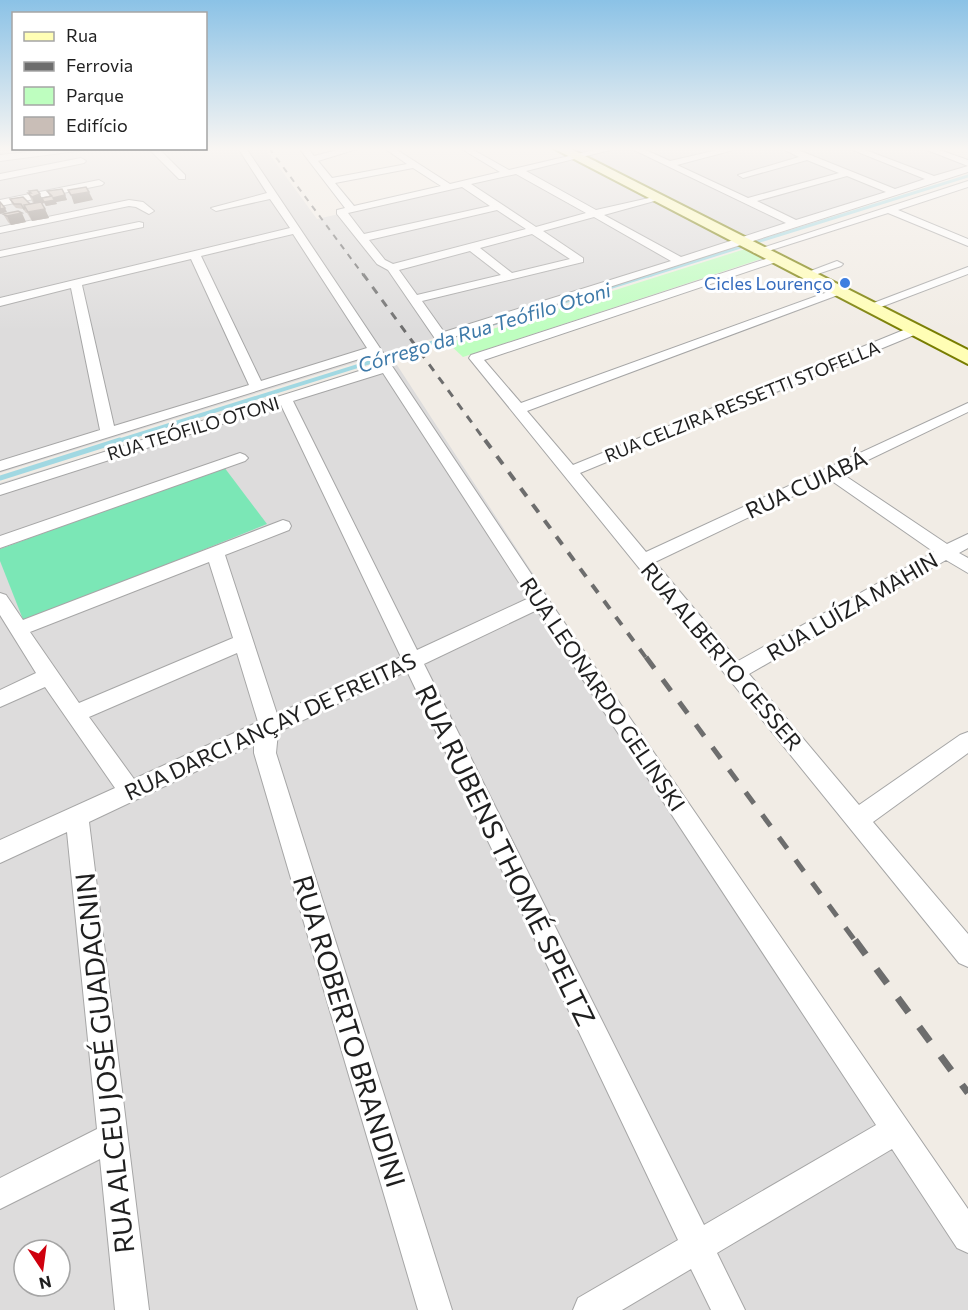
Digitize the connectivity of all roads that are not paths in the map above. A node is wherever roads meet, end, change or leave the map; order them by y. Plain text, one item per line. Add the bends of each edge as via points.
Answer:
1 (44, 209) edge
2 (146, 209) edge
3 (282, 209) edge
4 (355, 209) edge
5 (489, 209) edge
6 (501, 209) edge
7 (586, 209) edge
8 (614, 209) edge
9 (677, 209) edge
10 (765, 209) edge
11 (840, 209) edge
12 (888, 209) joint
13 (149, 211) dead end
14 (347, 211) joint
15 (596, 214) junction
16 (795, 223) junction
17 (139, 225) dead end
18 (0, 230) edge
19 (296, 230) junction
20 (535, 231) junction
21 (362, 238) junction
22 (740, 241) junction
23 (968, 243) edge
24 (472, 247) junction
25 (758, 251) junction
26 (0, 254) edge
27 (195, 255) junction
28 (775, 259) junction
29 (680, 261) junction
30 (837, 264) dead end
31 (392, 268) junction
32 (968, 270) edge
33 (806, 275) junction
34 (510, 277) junction
35 (76, 284) junction
36 (840, 292) junction
37 (415, 299) junction
38 (0, 302) edge
39 (869, 307) junction
40 (915, 330) junction
41 (968, 358) edge
42 (381, 359) junction
43 (257, 387) junction
44 (285, 399) junction
45 (968, 407) edge
46 (518, 409) junction
47 (108, 433) junction
48 (240, 458) dead end
49 (0, 466) edge
50 (570, 472) junction
51 (829, 472) junction
52 (0, 490) edge
53 (283, 526) dead end
54 (968, 540) edge
55 (0, 542) edge
56 (215, 552) junction
57 (946, 552) junction
58 (644, 561) junction
59 (968, 567) edge
60 (0, 600) edge
61 (540, 601) junction
62 (17, 630) junction
63 (243, 642) junction
64 (411, 661) junction
65 (736, 672) junction
66 (48, 676) junction
67 (0, 699) edge
68 (75, 714) junction
69 (270, 726) junction
70 (968, 741) edge
71 (230, 745) junction
72 (265, 753) junction
73 (130, 791) junction
74 (77, 816) junction
75 (857, 820) junction
76 (0, 852) edge
77 (968, 954) edge
78 (896, 1130) junction
79 (113, 1137) junction
80 (0, 1194) edge
81 (968, 1238) edge
82 (698, 1247) junction
83 (132, 1310) edge
84 (435, 1310) edge
85 (590, 1310) edge
86 (728, 1310) edge

1 - 18 street
2 - 13 street
3 - 19 street, RUA LEONARDO GELINSKI
4 - 14 street
5 - 21 street
6 - 20 street
7 - 15 street
8 - 15 street
9 - 22 main road
10 - 16 street
11 - 16 street
12 - 23 street
12 - 25 street
14 - 21 street
15 - 20 street
15 - 29 street
16 - 22 street
17 - 26 street
19 - 27 street
19 - 42 street, RUA LEONARDO GELINSKI
20 - 24 street
20 - 34 street via 579,260
21 - 31 street via 381,262
22 - 25 main road
22 - 29 street
24 - 31 street
24 - 34 street
25 - 28 main road
27 - 35 street
27 - 43 street
28 - 33 main road
28 - 46 street, RUA ALBERTO GESSER via 476,358
29 - 37 street via 441,337
30 - 33 street
31 - 37 street
32 - 39 street
33 - 36 main road
34 - 37 street
35 - 38 street
35 - 47 street
36 - 39 main road
36 - 46 street
39 - 40 main road
40 - 41 main road
40 - 50 street, RUA CELZIRA RESSETTI STOFELLA
42 - 43 street, RUA TEÓFILO OTONI
42 - 44 street, RUA TEÓFILO OTONI
42 - 61 street, RUA LEONARDO GELINSKI
43 - 47 street, RUA TEÓFILO OTONI
44 - 52 street, RUA TEÓFILO OTONI
44 - 64 street, RUA RUBENS THOMÉ SPELTZ
45 - 51 street, RUA CUIABÁ
46 - 50 street, RUA ALBERTO GESSER
47 - 49 street, RUA TEÓFILO OTONI
48 - 55 street
50 - 58 street, RUA ALBERTO GESSER
51 - 57 street
51 - 58 street, RUA CUIABÁ
53 - 56 street
54 - 57 street, RUA LUÍZA MAHIN
56 - 62 street
56 - 63 street, RUA ROBERTO BRANDINI
57 - 59 street
57 - 65 street, RUA LUÍZA MAHIN
58 - 65 street, RUA ALBERTO GESSER
60 - 62 street
61 - 64 street, RUA DARCI ANÇAY DE FREITAS
61 - 78 street, RUA LEONARDO GELINSKI
62 - 66 street
63 - 68 street
63 - 69 street, RUA ROBERTO BRANDINI
64 - 69 street, RUA DARCI ANÇAY DE FREITAS
64 - 82 street, RUA RUBENS THOMÉ SPELTZ
65 - 75 street, RUA ALBERTO GESSER
66 - 67 street
66 - 68 street
68 - 73 street
69 - 71 street, RUA DARCI ANÇAY DE FREITAS
69 - 72 street, RUA ROBERTO BRANDINI
70 - 75 street
71 - 72 street via 257,746
71 - 73 street, RUA DARCI ANÇAY DE FREITAS
72 - 84 street, RUA ROBERTO BRANDINI
73 - 74 street, RUA DARCI ANÇAY DE FREITAS
74 - 76 street, RUA DARCI ANÇAY DE FREITAS
74 - 79 street, RUA ALCEU JOSÉ GUADAGNIN
75 - 77 street, RUA ALBERTO GESSER
78 - 81 street, RUA LEONARDO GELINSKI
78 - 82 street
79 - 80 street
79 - 83 street, RUA ALCEU JOSÉ GUADAGNIN
82 - 85 street
82 - 86 street, RUA RUBENS THOMÉ SPELTZ

